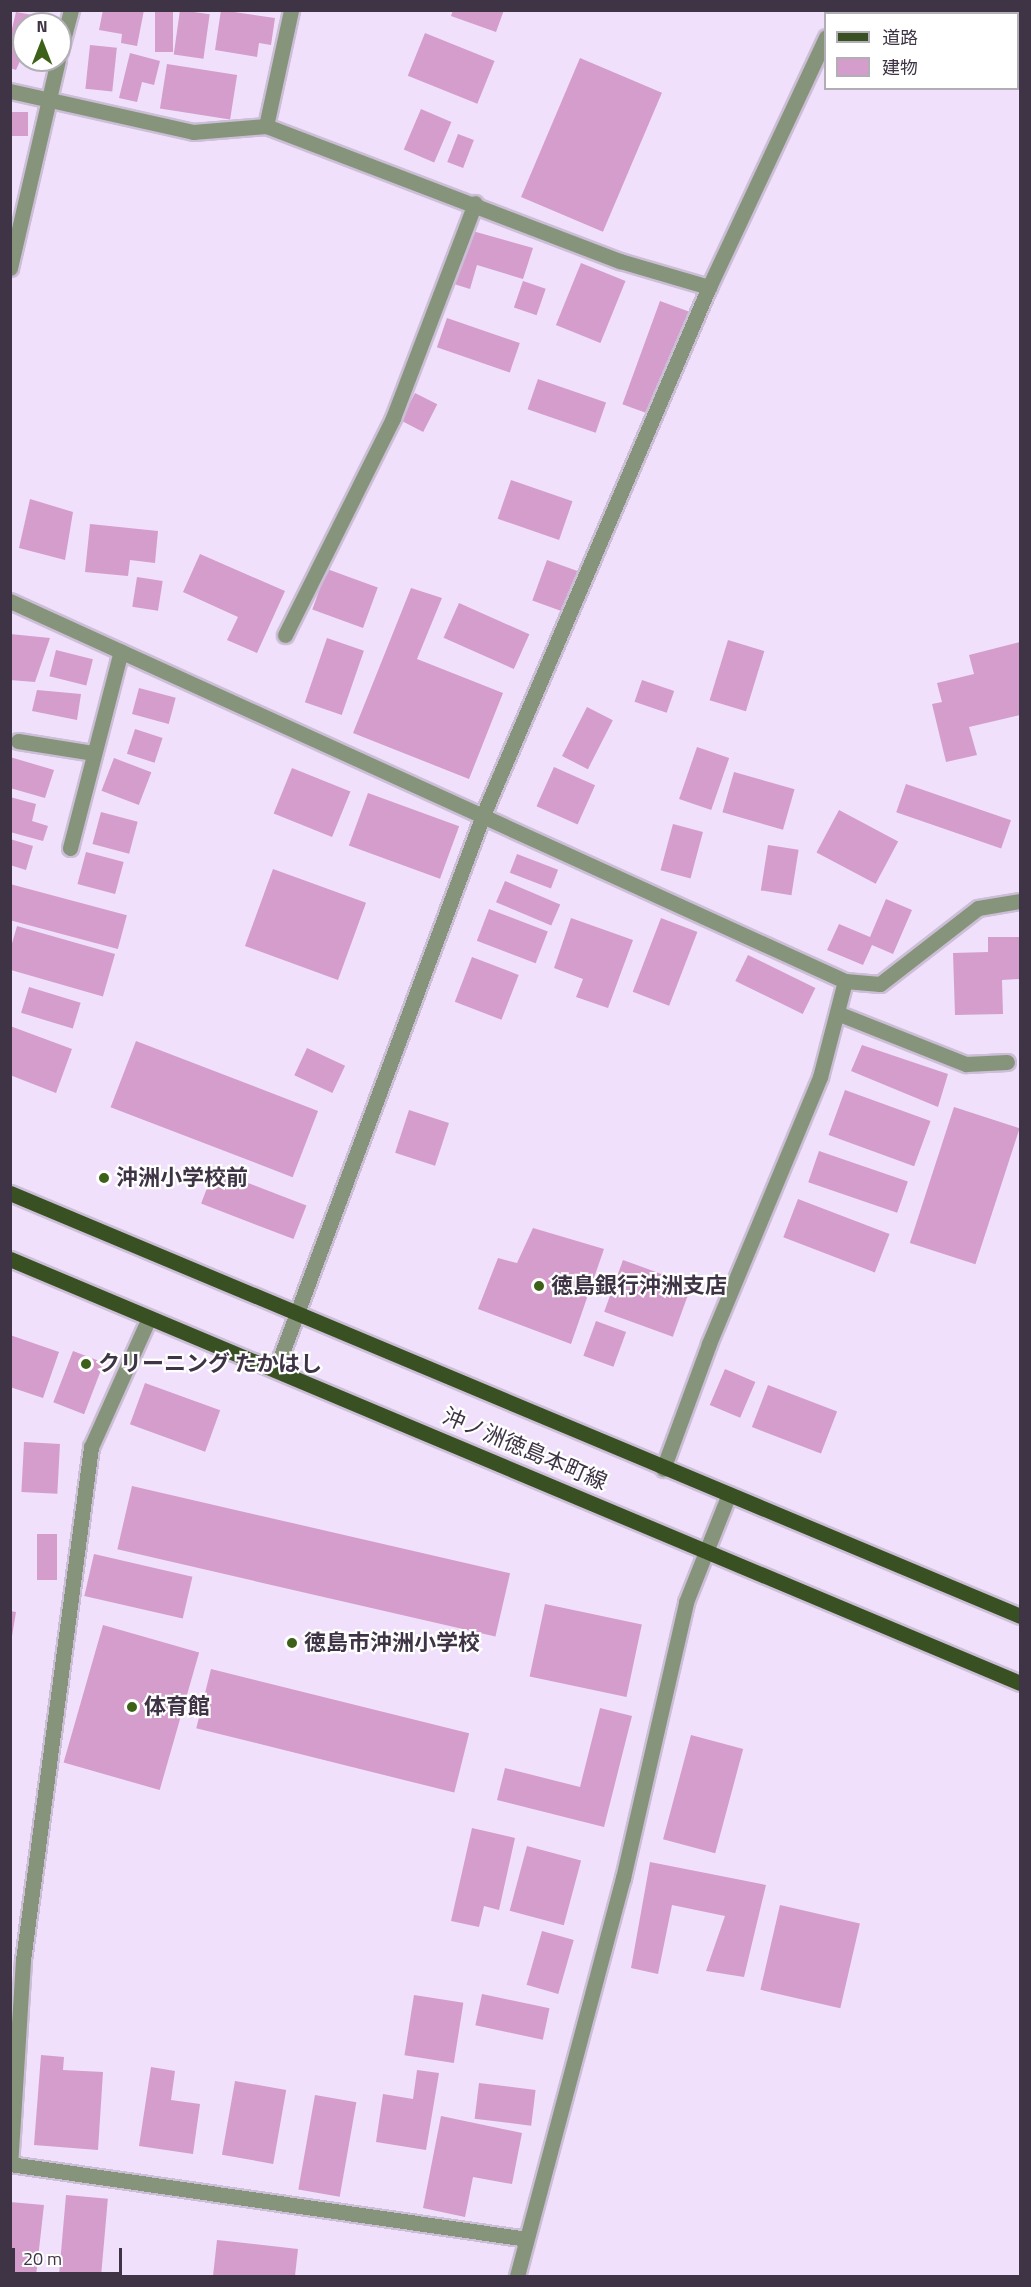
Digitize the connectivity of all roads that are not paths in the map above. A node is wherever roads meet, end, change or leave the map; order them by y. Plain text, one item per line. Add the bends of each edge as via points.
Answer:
1 (291, 10) edge
2 (824, 39) edge
3 (54, 72) edge
4 (10, 91) edge
5 (46, 101) junction
6 (266, 126) junction
7 (475, 203) junction
8 (10, 268) edge
9 (709, 287) junction
10 (10, 601) edge
11 (285, 635) dead end
12 (121, 651) junction
13 (18, 741) dead end
14 (94, 753) junction
15 (483, 815) junction
16 (70, 848) dead end
17 (1020, 901) edge
18 (845, 981) junction
19 (837, 1013) junction
20 (1008, 1062) dead end
21 (10, 1193) edge
22 (10, 1260) edge
23 (296, 1313) junction
24 (148, 1318) junction
25 (276, 1369) junction
26 (663, 1469) junction
27 (729, 1494) junction
28 (707, 1549) junction
29 (1020, 1616) edge
30 (1020, 1683) edge
31 (16, 1982) edge
32 (526, 2239) junction
33 (517, 2277) edge

1 - 6 street
2 - 9 street
3 - 5 street
4 - 5 street
5 - 6 street via 193,132
5 - 8 street
6 - 7 street
7 - 9 street via 620,261
7 - 11 street via 393,418
9 - 15 street
10 - 12 street
12 - 14 street
12 - 15 street
13 - 14 street
14 - 16 street
15 - 18 street
15 - 23 street
17 - 18 street via 978,908 880,984
18 - 19 street
19 - 20 street via 966,1064
19 - 26 street via 820,1077 709,1344
21 - 23 main road, 沖ノ洲徳島本町線
22 - 24 main road, 沖ノ洲徳島本町線
23 - 25 street
23 - 26 main road, 沖ノ洲徳島本町線
24 - 25 main road, 沖ノ洲徳島本町線
24 - 31 street via 91,1447
25 - 28 main road, 沖ノ洲徳島本町線
26 - 27 main road, 沖ノ洲徳島本町線
27 - 28 street
27 - 29 main road, 沖ノ洲徳島本町線
28 - 30 main road, 沖ノ洲徳島本町線
28 - 32 street via 686,1602 623,1878
31 - 32 street via 10,2164
32 - 33 street

